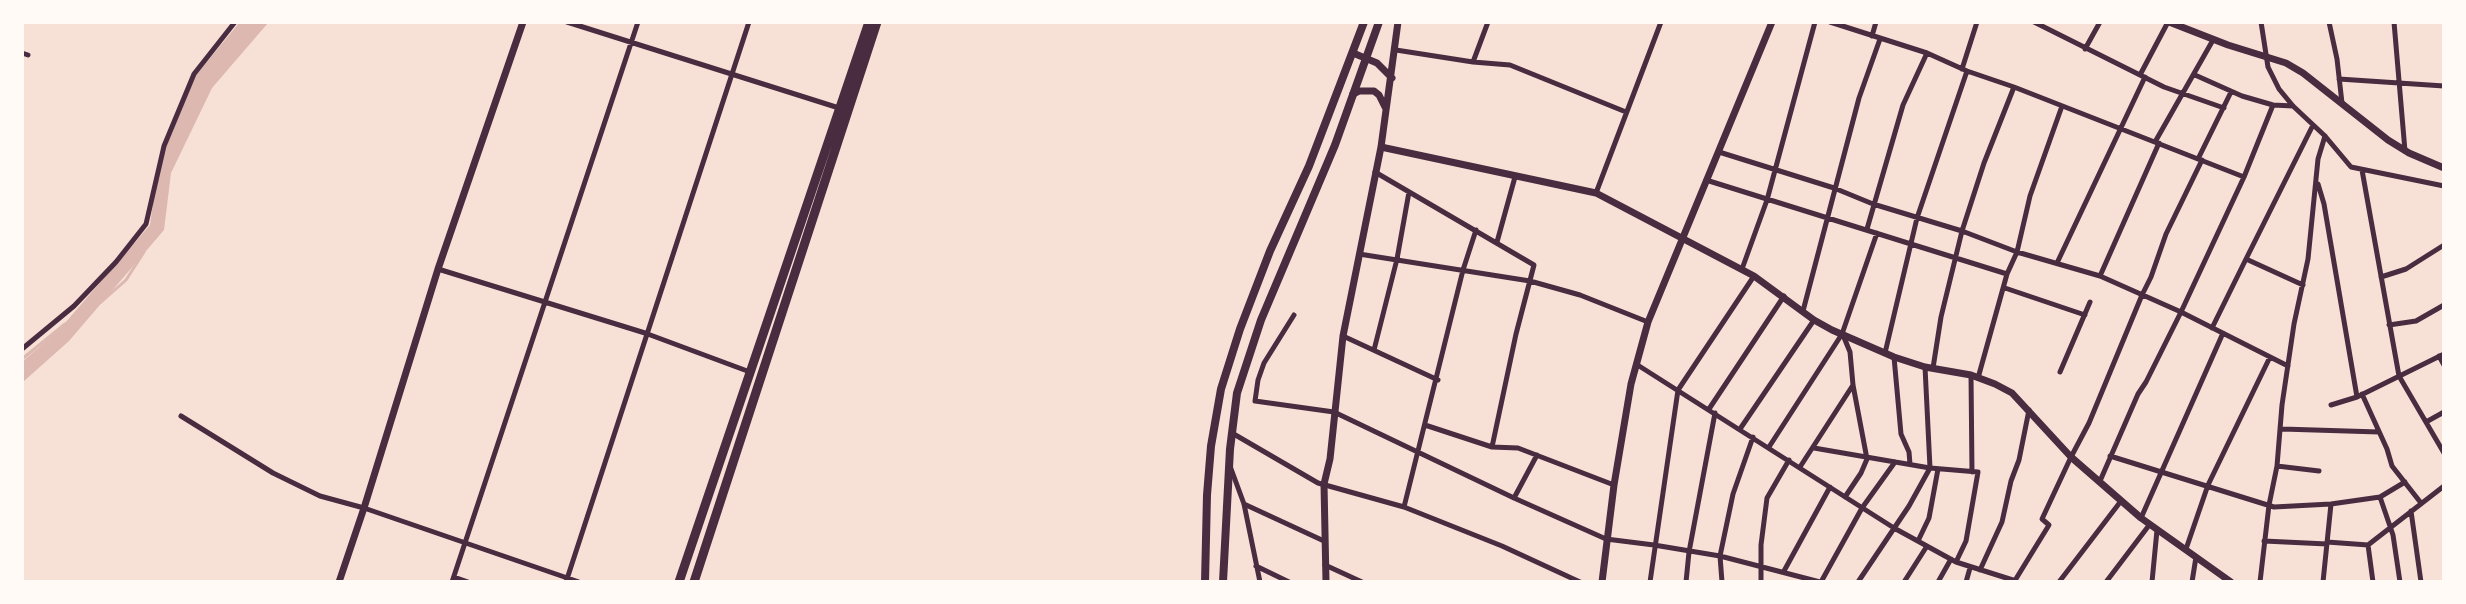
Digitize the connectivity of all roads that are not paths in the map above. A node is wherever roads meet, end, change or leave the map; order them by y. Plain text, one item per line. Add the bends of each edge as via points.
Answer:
1 (235, 22) edge
2 (523, 22) edge
3 (567, 22) edge
4 (638, 22) edge
5 (749, 22) edge
6 (869, 22) edge
7 (877, 22) edge
8 (1364, 22) edge
9 (1379, 22) edge
10 (1398, 22) edge
11 (1488, 22) edge
12 (1652, 22) edge
13 (1772, 22) edge
14 (1815, 22) edge
15 (1830, 22) edge
16 (1876, 22) edge
17 (1977, 22) edge
18 (2034, 22) edge
19 (2100, 22) edge
20 (2168, 22) edge
21 (2261, 22) edge
22 (2329, 22) edge
23 (2394, 22) edge
24 (1661, 24) edge
25 (1872, 36) junction
26 (1880, 39) junction
27 (2213, 40) junction
28 (631, 43) junction
29 (2086, 49) junction
30 (1396, 50) junction
31 (1353, 53) junction
32 (1928, 53) junction
33 (2265, 57) junction
34 (1366, 58) junction
35 (1473, 62) junction
36 (1965, 70) junction
37 (2195, 75) junction
38 (732, 76) junction
39 (2143, 76) junction
40 (1392, 78) junction
41 (2339, 79) junction
42 (2400, 82) junction
43 (2444, 86) edge
44 (2014, 87) junction
45 (2231, 92) junction
46 (1353, 94) junction
47 (2184, 95) junction
48 (2342, 103) junction
49 (2272, 105) junction
50 (2062, 106) junction
51 (2293, 106) junction
52 (840, 108) junction
53 (1386, 108) junction
54 (2224, 108) junction
55 (1626, 112) junction
56 (2313, 125) junction
57 (2122, 129) junction
58 (2325, 136) junction
59 (2157, 142) junction
60 (1381, 147) junction
61 (2405, 151) junction
62 (1718, 152) junction
63 (2200, 160) junction
64 (2444, 168) edge
65 (1774, 170) junction
66 (2362, 170) junction
67 (1375, 172) junction
68 (1515, 177) junction
69 (2244, 177) junction
70 (1706, 180) junction
71 (2317, 181) junction
72 (2444, 186) edge
73 (1834, 188) junction
74 (1409, 192) junction
75 (1596, 193) junction
76 (1767, 200) junction
77 (1873, 204) junction
78 (1916, 218) junction
79 (1828, 219) junction
80 (1867, 229) junction
81 (1476, 230) junction
82 (1962, 231) junction
83 (1877, 233) junction
84 (1681, 238) junction
85 (1497, 242) junction
86 (1910, 245) junction
87 (2444, 245) edge
88 (2017, 252) junction
89 (1358, 254) junction
90 (1397, 259) junction
91 (1955, 259) junction
92 (2246, 259) junction
93 (2057, 263) junction
94 (438, 269) junction
95 (1742, 269) junction
96 (1463, 270) junction
97 (2007, 274) junction
98 (1754, 276) junction
99 (2100, 276) junction
100 (2382, 277) junction
101 (1530, 281) junction
102 (2302, 286) junction
103 (2005, 288) junction
104 (2142, 295) junction
105 (1784, 296) junction
106 (545, 302) junction
107 (2090, 302) dead end
108 (2444, 305) edge
109 (1803, 311) junction
110 (2181, 312) junction
111 (2085, 314) junction
112 (1294, 315) dead end
113 (1814, 320) junction
114 (1648, 322) junction
115 (2390, 325) junction
116 (2212, 328) junction
117 (2223, 333) junction
118 (646, 334) junction
119 (1842, 334) junction
120 (1342, 336) junction
121 (22, 349) edge
122 (1374, 350) junction
123 (1885, 353) junction
124 (2441, 355) edge
125 (1894, 357) junction
126 (2270, 357) junction
127 (1636, 364) junction
128 (2444, 365) edge
129 (1925, 366) junction
130 (2288, 366) junction
131 (1933, 368) junction
132 (750, 372) junction
133 (2060, 372) dead end
134 (1974, 376) junction
135 (2399, 376) junction
136 (1438, 380) junction
137 (1854, 385) junction
138 (1678, 390) junction
139 (2359, 396) junction
140 (2331, 405) dead end
141 (1709, 409) junction
142 (2029, 410) junction
143 (1334, 412) junction
144 (2444, 412) edge
145 (1715, 413) junction
146 (181, 416) dead end
147 (2426, 422) junction
148 (1425, 425) junction
149 (1740, 429) junction
150 (2282, 429) junction
151 (2379, 432) junction
152 (1232, 433) junction
153 (1753, 438) junction
154 (1492, 447) junction
155 (1769, 447) junction
156 (1814, 448) junction
157 (1417, 452) junction
158 (2444, 453) edge
159 (1537, 454) junction
160 (2110, 456) junction
161 (2071, 457) junction
162 (1867, 458) junction
163 (1790, 460) junction
164 (1895, 462) junction
165 (1229, 464) junction
166 (1910, 464) junction
167 (2277, 466) junction
168 (1800, 467) junction
169 (1930, 468) junction
170 (1938, 469) junction
171 (2319, 471) dead end
172 (1972, 472) junction
173 (2160, 473) junction
174 (2100, 481) junction
175 (2405, 482) junction
176 (1324, 484) junction
177 (1614, 485) junction
178 (2208, 485) junction
179 (2444, 486) edge
180 (1830, 487) junction
181 (1845, 497) junction
182 (2380, 497) junction
183 (1514, 498) junction
184 (2121, 501) junction
185 (2421, 503) junction
186 (1244, 504) junction
187 (2331, 504) junction
188 (2269, 505) junction
189 (1404, 507) junction
190 (364, 508) junction
191 (1862, 508) junction
192 (2410, 511) junction
193 (2141, 518) junction
194 (2150, 524) junction
195 (2390, 526) junction
196 (1894, 528) junction
197 (2157, 530) junction
198 (1606, 539) junction
199 (1918, 541) junction
200 (2264, 541) junction
201 (1324, 542) junction
202 (465, 543) junction
203 (2327, 543) junction
204 (1654, 544) junction
205 (2368, 545) junction
206 (1927, 546) junction
207 (2186, 549) junction
208 (1689, 552) junction
209 (1720, 556) junction
210 (2196, 557) junction
211 (1953, 560) junction
212 (1325, 565) junction
213 (1760, 565) junction
214 (1256, 566) junction
215 (1970, 568) junction
216 (1980, 570) junction
217 (1784, 571) junction
218 (453, 579) edge
219 (566, 579) edge
220 (2015, 581) edge
221 (339, 582) edge
222 (468, 582) edge
223 (579, 582) edge
224 (679, 582) edge
225 (694, 582) edge
226 (1205, 582) edge
227 (1223, 582) edge
228 (1260, 582) edge
229 (1289, 582) edge
230 (1326, 582) edge
231 (1362, 582) edge
232 (1580, 582) edge
233 (1602, 582) edge
234 (1650, 582) edge
235 (1686, 582) edge
236 (1722, 582) edge
237 (1761, 582) edge
238 (1820, 582) edge
239 (1858, 582) edge
240 (1904, 582) edge
241 (1938, 582) edge
242 (1966, 582) edge
243 (2059, 582) edge
244 (2106, 582) edge
245 (2152, 582) edge
246 (2192, 582) edge
247 (2231, 582) edge
248 (2260, 582) edge
249 (2323, 582) edge
250 (2373, 582) edge
251 (2400, 582) edge
252 (2421, 582) edge

1 - 121 street via 194,74 164,146 146,224 116,262 74,306
2 - 94 street
3 - 28 street
4 - 28 street
5 - 38 street
6 - 52 main road
7 - 225 main road
8 - 31 main road
9 - 34 main road
10 - 30 street
11 - 35 street
12 - 24 street
13 - 62 street
14 - 65 street
15 - 25 street
16 - 25 street
17 - 36 street
18 - 29 street
19 - 29 street
20 - 27 street
20 - 39 street
21 - 33 street
22 - 41 street
23 - 42 street
24 - 55 street
25 - 26 street
26 - 32 street
26 - 73 street via 1859,98
27 - 33 street
27 - 37 street
28 - 38 street
28 - 106 street
29 - 39 street
30 - 35 street
30 - 40 street
31 - 34 street
31 - 226 main road via 1309,166 1270,251 1221,389 1210,456
32 - 36 street
32 - 77 street via 1902,105
33 - 48 street via 2286,63 2303,73
33 - 51 street via 2271,76
34 - 40 street via 1377,63
34 - 46 main road
35 - 55 street via 1510,65
36 - 44 street
36 - 78 street
37 - 45 street
37 - 47 street
38 - 52 street
38 - 118 street
39 - 47 street
39 - 57 street
40 - 53 street
41 - 42 street
41 - 48 street
42 - 43 street
42 - 61 street
44 - 50 street
44 - 82 street
45 - 49 street
45 - 54 street
46 - 53 street via 1374,91
46 - 152 main road via 1335,146 1261,320 1237,393
47 - 54 street
47 - 59 street
48 - 61 street
49 - 51 street
49 - 69 street
50 - 57 street
50 - 88 street via 2030,196
51 - 56 street
52 - 132 main road
53 - 60 street
54 - 63 street
55 - 75 street
56 - 58 street
56 - 92 street
57 - 59 street
57 - 93 street
58 - 66 street via 2351,167
58 - 71 street via 2318,159
59 - 63 street
59 - 99 street
60 - 67 street
60 - 68 street
61 - 64 street
62 - 65 street
62 - 70 street
63 - 69 street
63 - 104 street
65 - 73 street
65 - 76 street
66 - 72 street
66 - 100 street
67 - 74 street
67 - 89 street
68 - 75 street
68 - 85 street
69 - 110 street
70 - 76 street
70 - 84 street
71 - 102 street
71 - 139 street
73 - 77 street
73 - 79 street
74 - 81 street
74 - 90 street
75 - 84 street
76 - 79 street
76 - 95 street
77 - 78 street
77 - 80 street
78 - 82 street
78 - 86 street
79 - 80 street
79 - 109 street
80 - 83 street
81 - 85 street
81 - 96 street
82 - 88 street
82 - 91 street
83 - 86 street
83 - 119 street
84 - 95 street
84 - 114 street
85 - 101 street via 1534,265
86 - 91 street
86 - 123 street
87 - 100 street via 2406,269
88 - 93 street
88 - 97 street
89 - 90 street
89 - 120 street
90 - 96 street
90 - 122 street
91 - 97 street
91 - 131 street via 1940,317
92 - 102 street
92 - 116 street
93 - 99 street
94 - 106 street
94 - 190 street
95 - 98 street
96 - 101 street
96 - 136 street
97 - 103 street
98 - 105 street
98 - 138 street
99 - 104 street
100 - 115 street
101 - 114 street via 1580,295
101 - 154 street
102 - 130 street
103 - 111 street
103 - 134 street
104 - 110 street
104 - 161 street via 2090,423
105 - 109 street
105 - 141 street
106 - 118 street
106 - 202 street
107 - 111 street
108 - 115 street via 2416,321
109 - 113 street
110 - 116 street
110 - 160 street
111 - 133 street
112 - 143 street via 1264,363 1255,401
113 - 119 street
113 - 149 street
114 - 127 street
115 - 135 street
116 - 117 street
117 - 126 street
117 - 173 street
118 - 132 street
118 - 219 street
119 - 123 street
119 - 137 street via 1850,352
119 - 155 street
120 - 122 street
120 - 143 street
122 - 136 street
123 - 125 street
124 - 128 street
124 - 135 street
125 - 129 street
125 - 166 street via 1901,434
126 - 130 street
126 - 178 street
127 - 138 street
127 - 177 street
129 - 131 street
129 - 169 street
130 - 150 street
131 - 134 street
132 - 224 main road
134 - 142 street via 2012,393
134 - 172 street
135 - 139 street
135 - 147 street
136 - 148 street
137 - 156 street
137 - 162 street
138 - 141 street
138 - 204 street
139 - 140 street
139 - 151 street
141 - 145 street
142 - 161 street
142 - 216 street via 2002,522
143 - 157 street
143 - 176 street via 1330,460
144 - 147 street
145 - 149 street
145 - 208 street
146 - 190 street via 273,473 320,496
147 - 158 street
148 - 154 street
148 - 157 street
149 - 153 street
150 - 151 street
150 - 167 street
151 - 175 street via 2392,466
152 - 165 main road
152 - 176 street via 1288,467
153 - 155 street
153 - 209 street via 1733,494
154 - 159 street via 1518,448
155 - 163 street
156 - 162 street
156 - 168 street
157 - 183 street
157 - 189 street
159 - 177 street
159 - 183 street
160 - 173 street
160 - 174 street
161 - 174 street
161 - 220 street via 2042,519 2049,525
162 - 164 street
162 - 181 street
163 - 168 street
163 - 213 street via 1767,498
164 - 166 street
164 - 191 street
165 - 186 street
165 - 227 main road
166 - 169 street
167 - 171 street
167 - 188 street
168 - 180 street
169 - 170 street
169 - 196 street
170 - 172 street
170 - 199 street via 1929,518
172 - 211 street via 1978,472 1966,541
173 - 178 street
173 - 193 street
174 - 184 street
175 - 182 street
175 - 185 street
176 - 189 street
176 - 201 street
177 - 198 street
178 - 188 street
178 - 207 street
179 - 185 street
180 - 181 street
180 - 217 street
181 - 191 street
182 - 187 street
182 - 195 street
183 - 198 street
184 - 193 street
184 - 243 street
185 - 192 street
186 - 201 street
186 - 214 street
187 - 188 street
187 - 203 street
188 - 200 street
189 - 232 street via 1502,546
190 - 202 street
190 - 221 street
191 - 196 street
191 - 238 street
192 - 195 street
192 - 252 street
193 - 194 street
194 - 197 street
194 - 244 street
195 - 205 street
195 - 251 street
196 - 199 street
196 - 239 street
197 - 207 street
197 - 245 street
198 - 204 street
198 - 233 street
199 - 206 street
200 - 203 street
200 - 248 street
201 - 212 street
202 - 218 street
202 - 219 street
203 - 205 street
203 - 249 street
204 - 208 street
204 - 234 street
205 - 250 street
206 - 211 street
206 - 240 street
207 - 210 street
208 - 209 street
208 - 235 street
209 - 213 street
209 - 236 street
210 - 246 street
210 - 247 street
211 - 215 street
211 - 241 street
212 - 230 street
212 - 231 street
213 - 217 street
213 - 237 street
214 - 228 street
214 - 229 street
215 - 216 street
215 - 242 street
216 - 220 street
217 - 238 street
218 - 222 street
219 - 223 street

